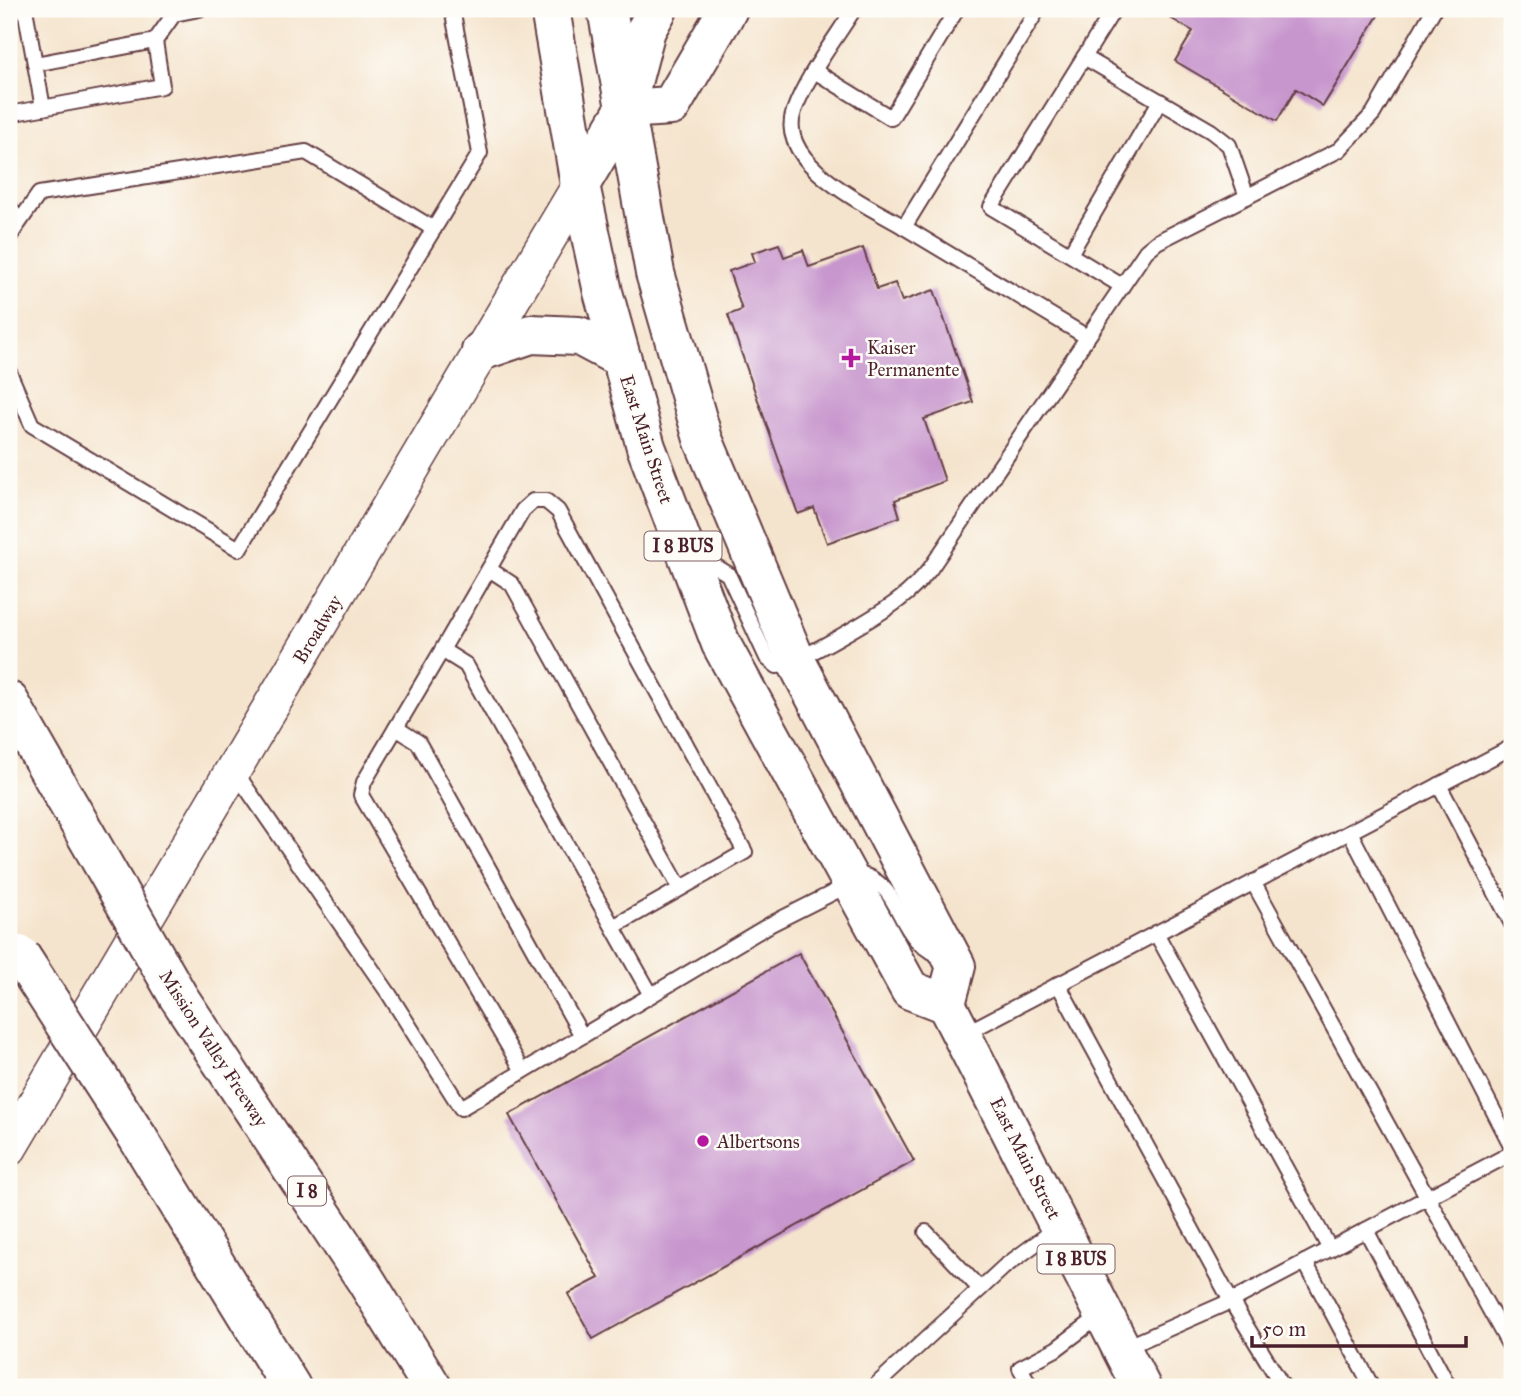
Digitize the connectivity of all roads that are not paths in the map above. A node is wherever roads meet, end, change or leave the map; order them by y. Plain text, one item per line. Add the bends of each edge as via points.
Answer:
1 (25, 9) edge
2 (199, 9) edge
3 (452, 9) edge
4 (550, 9) edge
5 (607, 9) edge
6 (658, 9) edge
7 (728, 9) edge
8 (854, 9) edge
9 (957, 9) edge
10 (1038, 9) edge
11 (1114, 9) edge
12 (1434, 9) edge
13 (155, 41) junction
14 (1084, 57) junction
15 (35, 64) junction
16 (816, 72) junction
17 (1160, 101) junction
18 (43, 108) junction
19 (625, 109) junction
20 (9, 114) edge
21 (580, 185) junction
22 (1247, 197) junction
23 (9, 206) edge
24 (19, 222) junction
25 (904, 227) junction
26 (434, 229) junction
27 (9, 237) edge
28 (1070, 254) junction
29 (1122, 286) junction
30 (1087, 337) junction
31 (481, 351) junction
32 (622, 359) junction
33 (9, 372) edge
34 (684, 548) junction
35 (489, 569) junction
36 (442, 650) junction
37 (796, 661) junction
38 (9, 701) edge
39 (396, 728) junction
40 (1512, 747) edge
41 (233, 769) junction
42 (1439, 785) junction
43 (1350, 832) junction
44 (1253, 882) junction
45 (850, 883) junction
46 (680, 888) junction
47 (1512, 924) edge
48 (612, 927) junction
49 (1156, 933) junction
50 (15, 945) edge
51 (950, 957) junction
52 (1058, 984) junction
53 (651, 995) junction
54 (954, 1020) junction
55 (582, 1036) junction
56 (523, 1072) junction
57 (1512, 1147) edge
58 (9, 1148) edge
59 (1512, 1153) edge
60 (1428, 1197) junction
61 (1061, 1225) junction
62 (1366, 1230) junction
63 (926, 1232) dead end
64 (1330, 1249) junction
65 (1305, 1262) junction
66 (980, 1289) junction
67 (1231, 1301) junction
68 (1102, 1314) junction
69 (1121, 1349) junction
70 (1512, 1350) edge
71 (291, 1387) edge
72 (432, 1387) edge
73 (874, 1387) edge
74 (1031, 1387) edge
75 (1141, 1387) edge
76 (1283, 1387) edge
77 (1372, 1387) edge
78 (1449, 1387) edge

1 - 15 lane
2 - 13 lane via 174,14
3 - 26 lane via 480,153
4 - 21 main road, East Main Street / I 8 BUS
5 - 19 main road, I 8 BUS
6 - 19 main road, Broadway via 646,30
7 - 19 main road via 671,106
8 - 16 lane
9 - 16 lane via 891,118
10 - 25 lane
11 - 14 lane
12 - 22 lane via 1373,114 1339,150
13 - 15 lane
13 - 18 lane via 162,86
14 - 17 lane
14 - 28 lane via 991,207
15 - 18 lane
16 - 25 lane via 793,113 793,134 804,157 830,184
17 - 22 lane via 1229,145
17 - 28 lane
18 - 20 lane
19 - 21 main road, Broadway
19 - 37 main road, I 8 BUS via 655,273 703,439
21 - 31 street, Broadway
21 - 32 main road, East Main Street / I 8 BUS
22 - 29 lane via 1157,242
23 - 24 lane
24 - 26 lane via 38,194 306,152
24 - 27 lane
25 - 30 lane
26 - 33 lane via 239,549 32,425
28 - 29 lane
29 - 30 lane
30 - 37 lane via 919,584 897,602
31 - 32 main road via 531,334 570,335
31 - 41 street, Broadway
32 - 34 main road, East Main Street / I 8 BUS via 646,447
34 - 37 lane via 727,575 767,657 777,666
34 - 45 main road, East Main Street / I 8 BUS via 720,644
35 - 36 lane
35 - 46 lane via 512,584
35 - 46 lane via 523,510 533,501 546,501 558,511 745,852
36 - 39 lane
36 - 48 lane via 466,665
37 - 51 main road, I 8 BUS
38 - 72 main road, Mission Valley Freeway / I 8, bridge via 178,996
39 - 55 lane via 418,742
39 - 56 lane via 361,795
40 - 42 lane
41 - 56 lane via 389,994 461,1108
41 - 58 street, Broadway
42 - 43 lane
42 - 47 lane
43 - 44 lane
43 - 57 lane
44 - 49 lane
44 - 60 lane
45 - 51 lane via 866,876 876,880 919,945
45 - 53 lane
45 - 54 main road, East Main Street / I 8 BUS via 910,990
46 - 48 lane
48 - 53 lane
49 - 52 lane
49 - 64 lane
50 - 71 main road, bridge
51 - 54 main road, I 8 BUS via 956,966
52 - 54 lane
52 - 67 lane
53 - 55 lane
54 - 61 main road, East Main Street / I 8 BUS
55 - 56 lane
59 - 60 lane
60 - 62 lane
60 - 70 lane
61 - 66 lane
61 - 68 main road, East Main Street / I 8 BUS
62 - 64 lane
62 - 78 lane
63 - 66 lane
64 - 65 lane
65 - 67 lane
65 - 77 lane
66 - 73 lane
67 - 69 lane
67 - 76 lane
68 - 69 main road, East Main Street / I 8 BUS
68 - 74 lane via 1056,1349 1020,1368
69 - 75 main road, East Main Street / I 8 BUS

